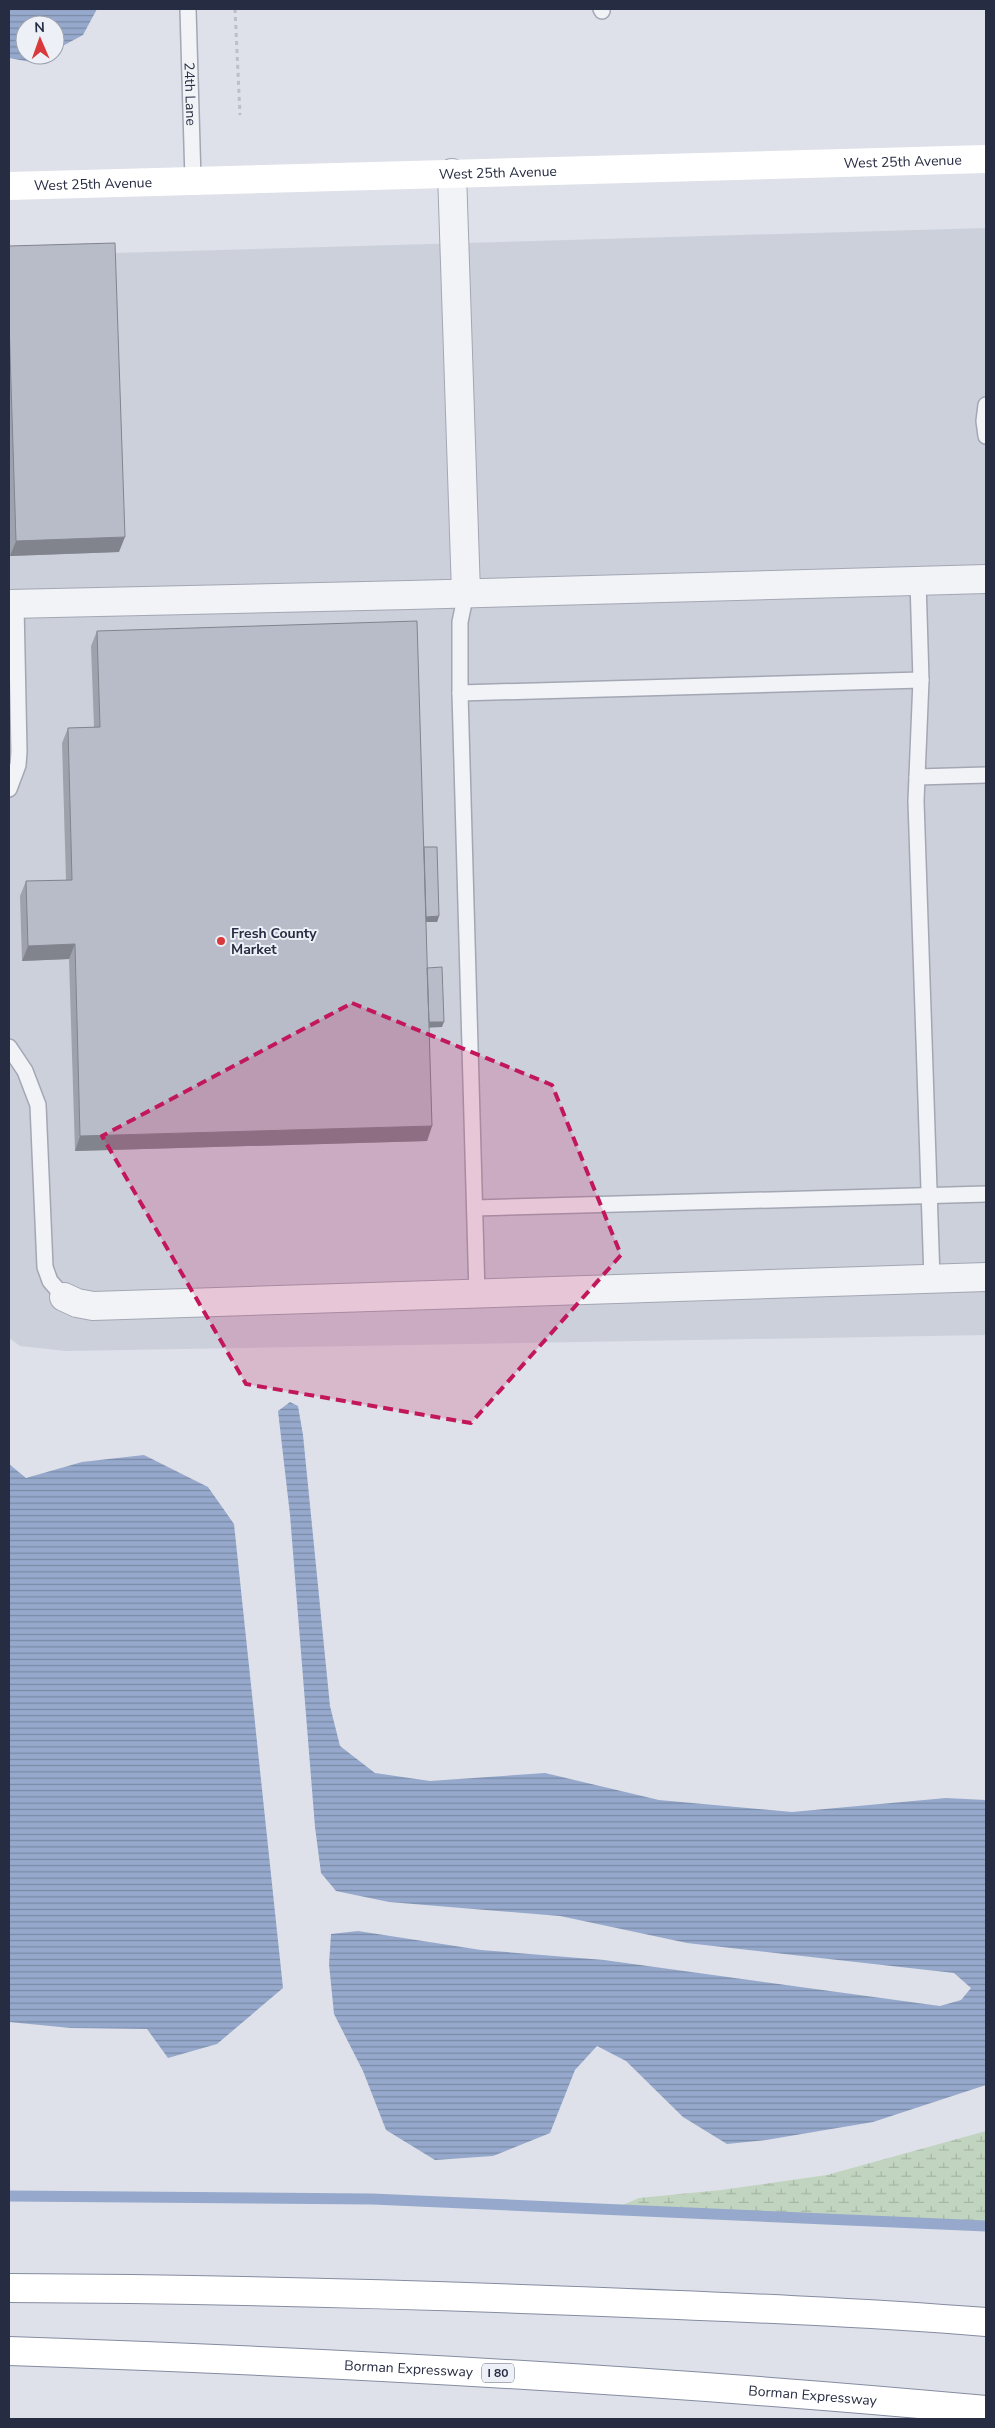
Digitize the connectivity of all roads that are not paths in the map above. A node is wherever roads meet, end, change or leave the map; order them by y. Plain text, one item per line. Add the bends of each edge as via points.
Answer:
1 (188, 9) edge
2 (986, 158) edge
3 (452, 173) junction
4 (193, 180) junction
5 (9, 186) edge
6 (986, 405) edge
7 (986, 436) edge
8 (986, 579) edge
9 (918, 581) junction
10 (466, 593) junction
11 (12, 605) edge
12 (921, 680) junction
13 (460, 693) junction
14 (986, 775) edge
15 (917, 777) junction
16 (9, 789) edge
17 (9, 1047) edge
18 (986, 1194) edge
19 (930, 1196) junction
20 (475, 1208) junction
21 (986, 1277) edge
22 (932, 1279) junction
23 (477, 1294) junction
24 (64, 1297) joint
25 (9, 2288) edge
26 (986, 2322) edge
27 (9, 2351) edge
28 (986, 2410) edge

1 - 4 lane, 24th Lane
2 - 3 main road, West 25th Avenue
3 - 4 main road, West 25th Avenue
3 - 10 street
4 - 5 main road, West 25th Avenue
6 - 7 lane
8 - 9 street
9 - 10 street
9 - 12 lane
10 - 11 street
10 - 13 lane via 460,622
11 - 16 lane via 19,752
12 - 13 lane
12 - 15 lane
13 - 20 lane
14 - 15 lane
15 - 19 lane
17 - 24 lane via 25,1071 38,1105 45,1267 50,1281
18 - 19 lane
19 - 20 lane
19 - 22 lane
20 - 23 lane
21 - 22 street
22 - 23 street
23 - 24 street via 93,1306
25 - 26 main road via 216,2289 444,2296 864,2312
27 - 28 main road, Borman Expressway / I 80 via 229,2358 544,2376

